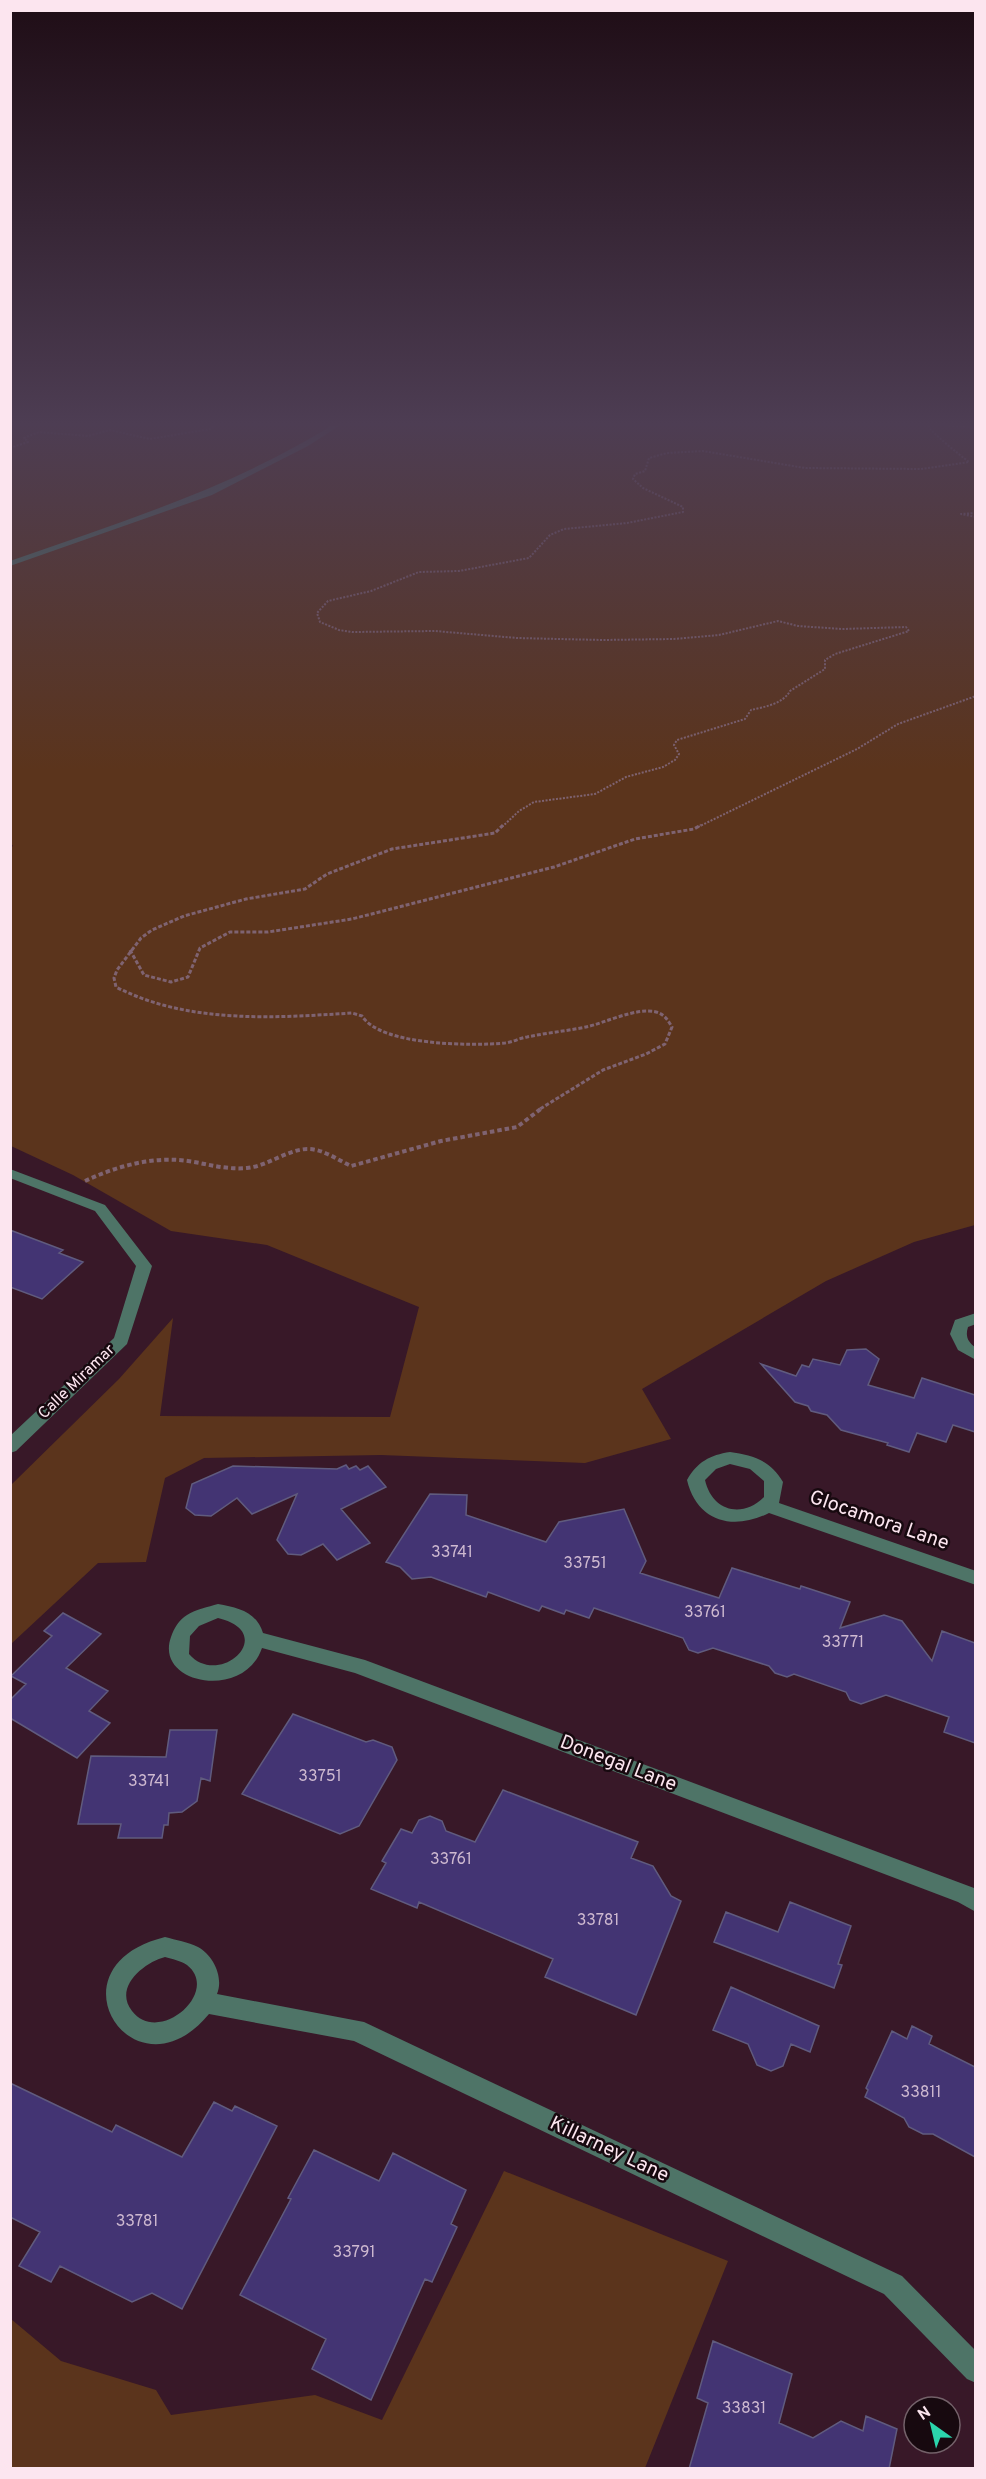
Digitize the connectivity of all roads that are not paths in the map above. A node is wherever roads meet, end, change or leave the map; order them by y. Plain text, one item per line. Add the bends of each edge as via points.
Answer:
1 (77, 540) edge
2 (10, 564) edge
3 (10, 1173) edge
4 (975, 1318) edge
5 (975, 1355) edge
6 (10, 1447) edge
7 (768, 1506) dead end
8 (975, 1578) edge
9 (256, 1639) dead end
10 (975, 1902) edge
11 (205, 2002) dead end
12 (975, 2370) edge

1 - 2 street
3 - 6 street, Calle Miramar via 100,1208 144,1266 121,1340
4 - 5 street via 961,1324 957,1332 964,1348
7 - 8 street, Glocamora Lane
9 - 10 street, Donegal Lane via 358,1666 955,1891
11 - 12 street, Killarney Lane via 356,2030 893,2285

